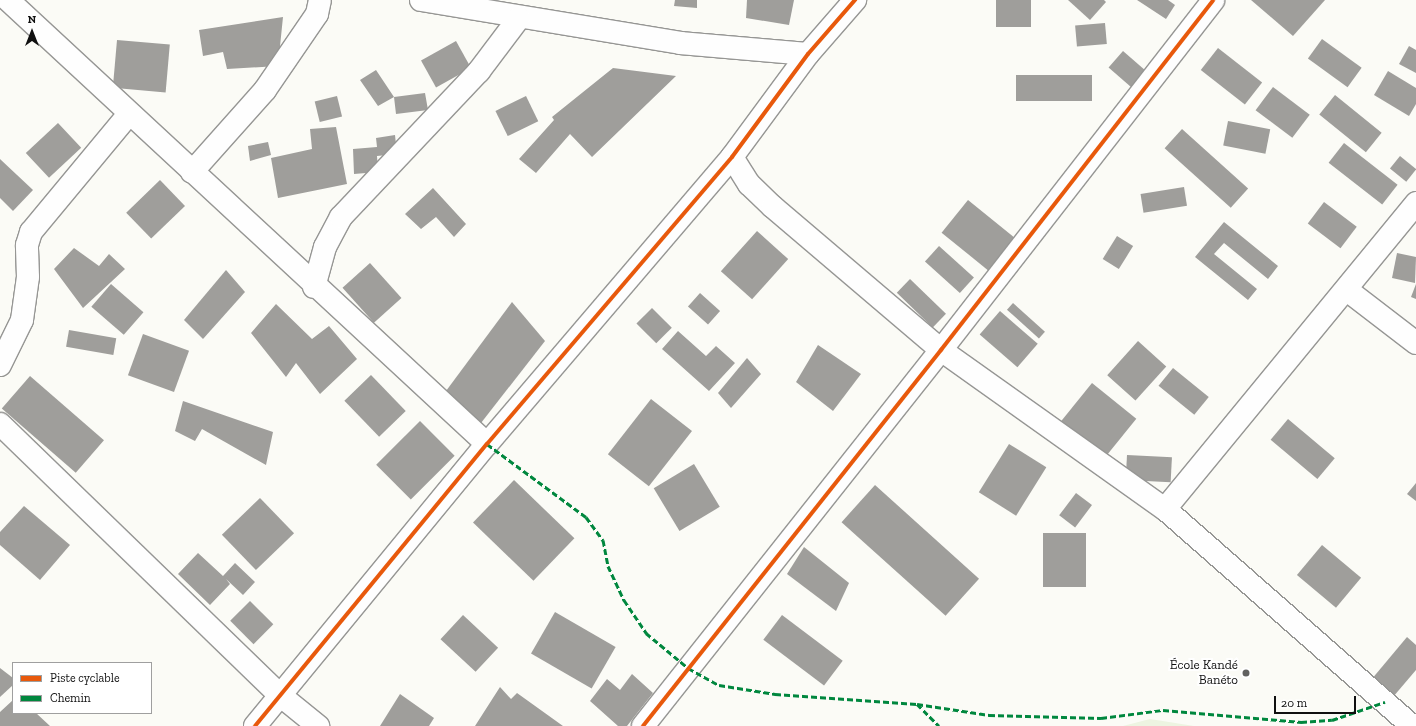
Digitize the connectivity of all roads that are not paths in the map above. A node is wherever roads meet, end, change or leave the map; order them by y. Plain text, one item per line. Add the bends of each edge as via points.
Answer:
1 (8, 0) edge
2 (320, 0) edge
3 (421, 0) edge
4 (855, 0) edge
5 (1213, 0) edge
6 (519, 18) junction
7 (808, 54) junction
8 (129, 114) junction
9 (732, 157) junction
10 (192, 172) junction
11 (1416, 203) edge
12 (314, 287) junction
13 (1347, 290) junction
14 (1416, 343) edge
15 (941, 350) junction
16 (0, 365) edge
17 (0, 424) edge
18 (487, 444) junction
19 (1166, 509) junction
20 (281, 696) junction
21 (255, 726) edge
22 (318, 726) edge
23 (643, 726) edge
24 (1412, 726) edge

1 - 8 street
2 - 10 street via 317,14 265,90
3 - 6 street
4 - 7 street
5 - 15 street
6 - 7 street via 680,43
6 - 12 street via 479,71 341,217 325,247
7 - 9 street
8 - 10 street
8 - 16 street via 31,232 27,245 28,277 22,320
9 - 15 street via 749,184 773,207
9 - 18 street
10 - 12 street
11 - 13 street
12 - 18 street
13 - 14 street
13 - 19 street
15 - 19 street
15 - 23 street
17 - 20 street
18 - 20 street
19 - 24 street
20 - 21 street
20 - 22 street

